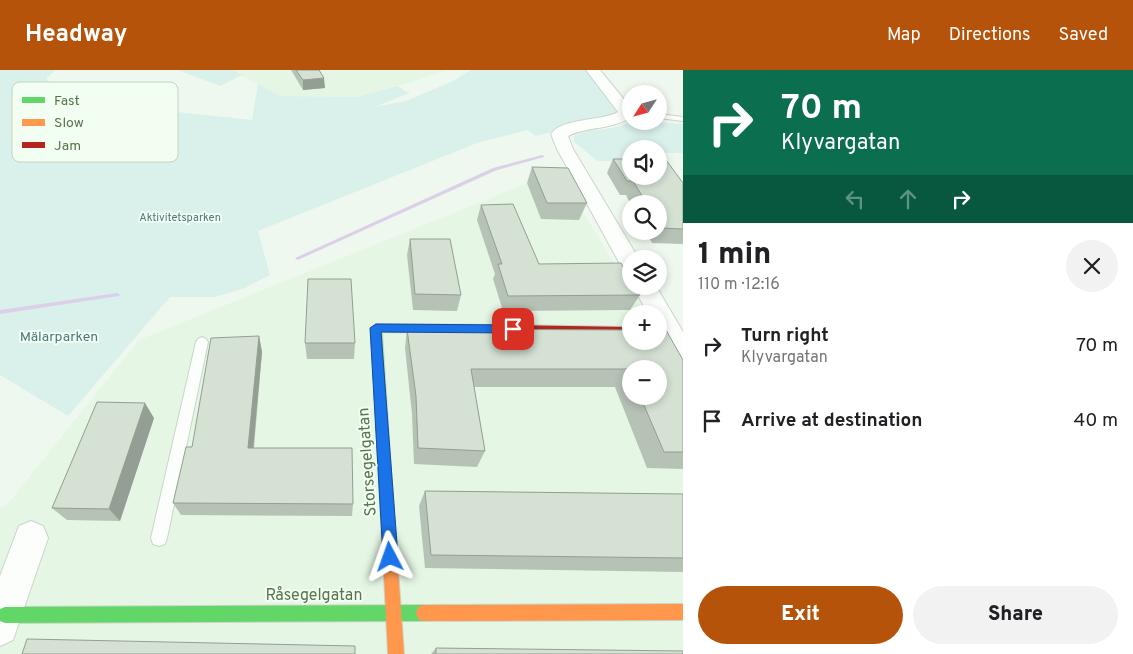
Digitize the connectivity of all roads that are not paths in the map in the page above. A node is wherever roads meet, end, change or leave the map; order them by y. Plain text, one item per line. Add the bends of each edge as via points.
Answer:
1 (593, 70) edge
2 (622, 105) edge
3 (622, 117) edge
4 (668, 117) edge
5 (683, 118) edge
6 (623, 250) edge
7 (622, 331) edge
8 (667, 335) edge
9 (202, 342) dead end
10 (683, 354) edge
11 (31, 538) dead end
12 (159, 538) dead end
13 (394, 612) junction
14 (683, 612) edge
15 (2, 621) edge
16 (396, 654) edge

1 - 2 street
3 - 6 street via 576,126 559,134
4 - 5 lane
7 - 13 street, Storsegelgatan via 376,328
8 - 10 street
9 - 12 lane
11 - 15 street
13 - 14 street, Råsegelgatan
13 - 15 street, Råsegelgatan
13 - 16 street, Storsegelgatan

